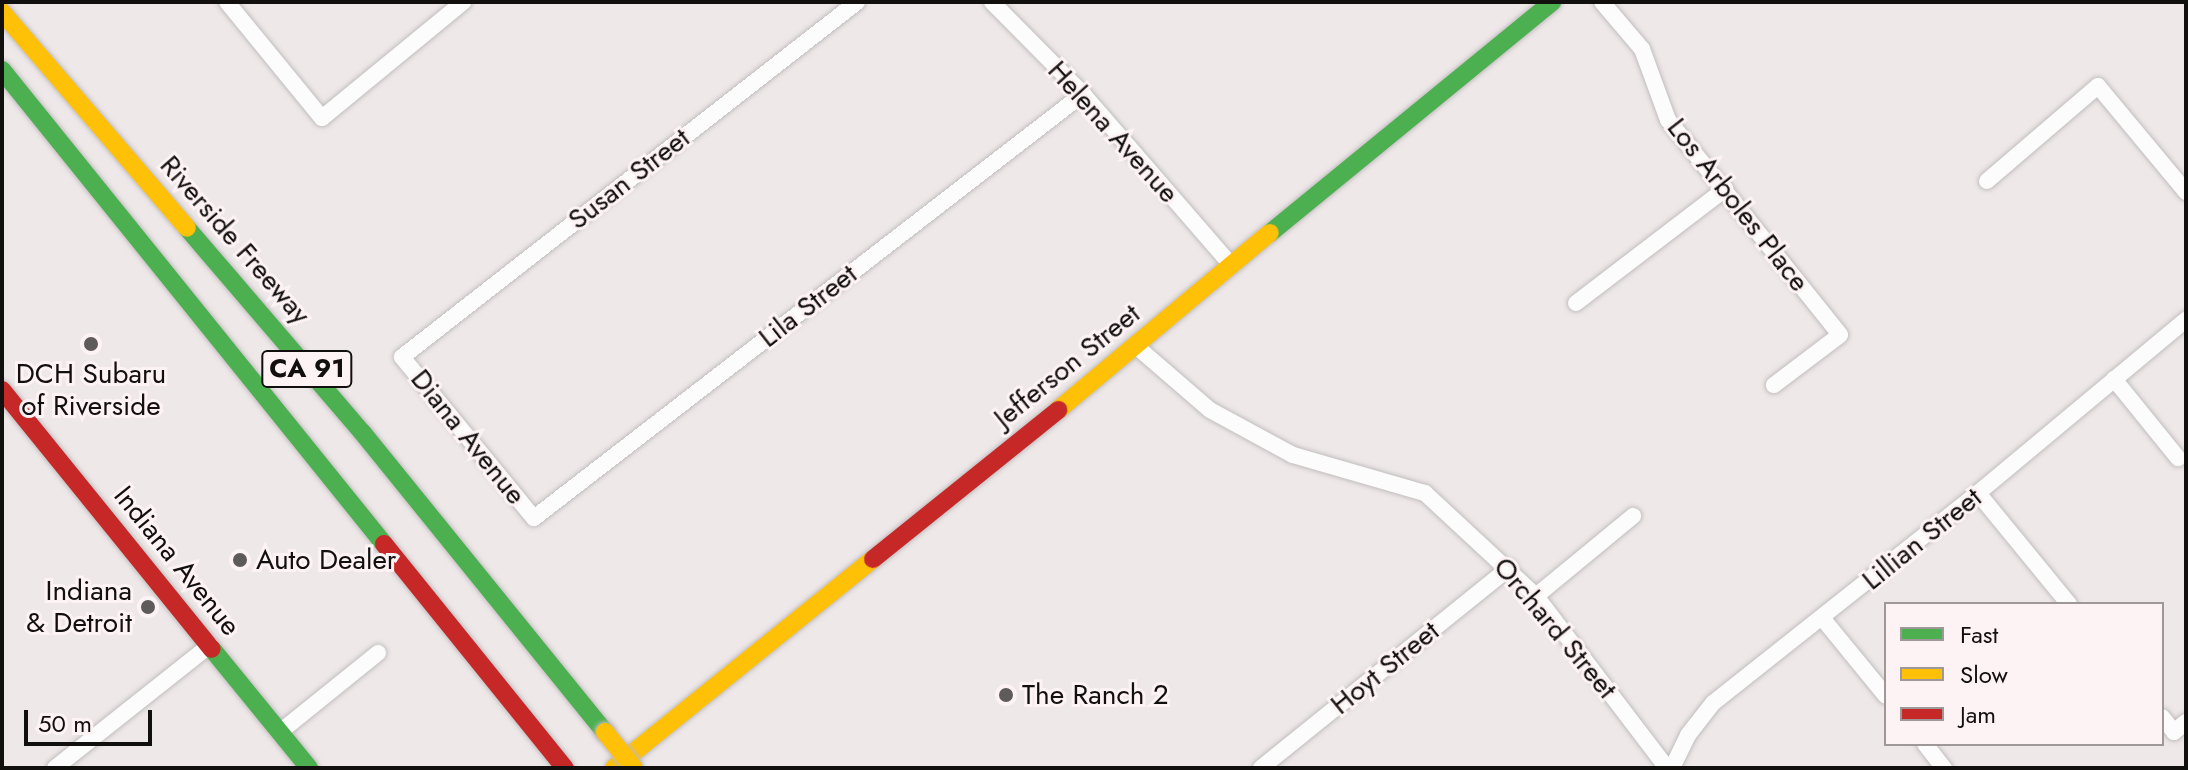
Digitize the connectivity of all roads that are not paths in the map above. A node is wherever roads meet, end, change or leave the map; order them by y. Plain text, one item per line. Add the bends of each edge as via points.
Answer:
1 (227, 2) edge
2 (463, 2) edge
3 (857, 2) edge
4 (992, 2) edge
5 (1552, 2) edge
6 (1602, 2) edge
7 (2, 12) edge
8 (2, 70) edge
9 (1083, 94) junction
10 (1987, 181) dead end
11 (1725, 189) junction
12 (2186, 191) edge
13 (1231, 265) junction
14 (1576, 303) dead end
15 (2186, 320) edge
16 (1137, 347) junction
17 (402, 357) joint
18 (2114, 379) junction
19 (1774, 385) dead end
20 (2, 390) edge
21 (2178, 458) dead end
22 (1978, 493) junction
23 (1633, 516) dead end
24 (534, 518) joint
25 (1509, 568) junction
26 (1536, 596) junction
27 (2067, 602) edge
28 (1823, 619) junction
29 (210, 645) junction
30 (378, 653) dead end
31 (1884, 694) edge
32 (280, 732) junction
33 (1927, 746) edge
34 (563, 766) edge
35 (55, 768) edge
36 (309, 768) edge
37 (614, 768) edge
38 (634, 768) edge
39 (1261, 768) edge
40 (1670, 768) edge
41 (1944, 768) edge

1 - 2 street via 322,118
3 - 17 street, Susan Street
4 - 9 street, Helena Avenue
5 - 13 main road, Jefferson Street
6 - 11 street, Los Arboles Place via 1642,49 1668,120
7 - 38 main road, Riverside Freeway / CA 91, bridge via 362,432
8 - 34 main road, CA 91
9 - 13 street, Helena Avenue
9 - 24 street, Lila Street
10 - 12 street via 2098,86
11 - 14 street
11 - 19 street, Los Arboles Place via 1840,335
13 - 16 main road, Jefferson Street
15 - 18 street, Lillian Street
16 - 25 street, Orchard Street via 1210,410 1293,455 1425,493
16 - 37 main road, Jefferson Street
17 - 24 street, Diana Avenue
18 - 21 street
18 - 22 street, Lillian Street
20 - 29 main road, Indiana Avenue
22 - 27 street
22 - 28 street, Lillian Street
23 - 26 street
25 - 26 street, Orchard Street
25 - 39 street, Hoyt Street
26 - 40 street, Orchard Street
28 - 31 street
28 - 40 street, Lillian Street via 1713,703
29 - 32 main road, Indiana Avenue
29 - 35 street
30 - 32 street
32 - 36 main road, Indiana Avenue
33 - 41 street

